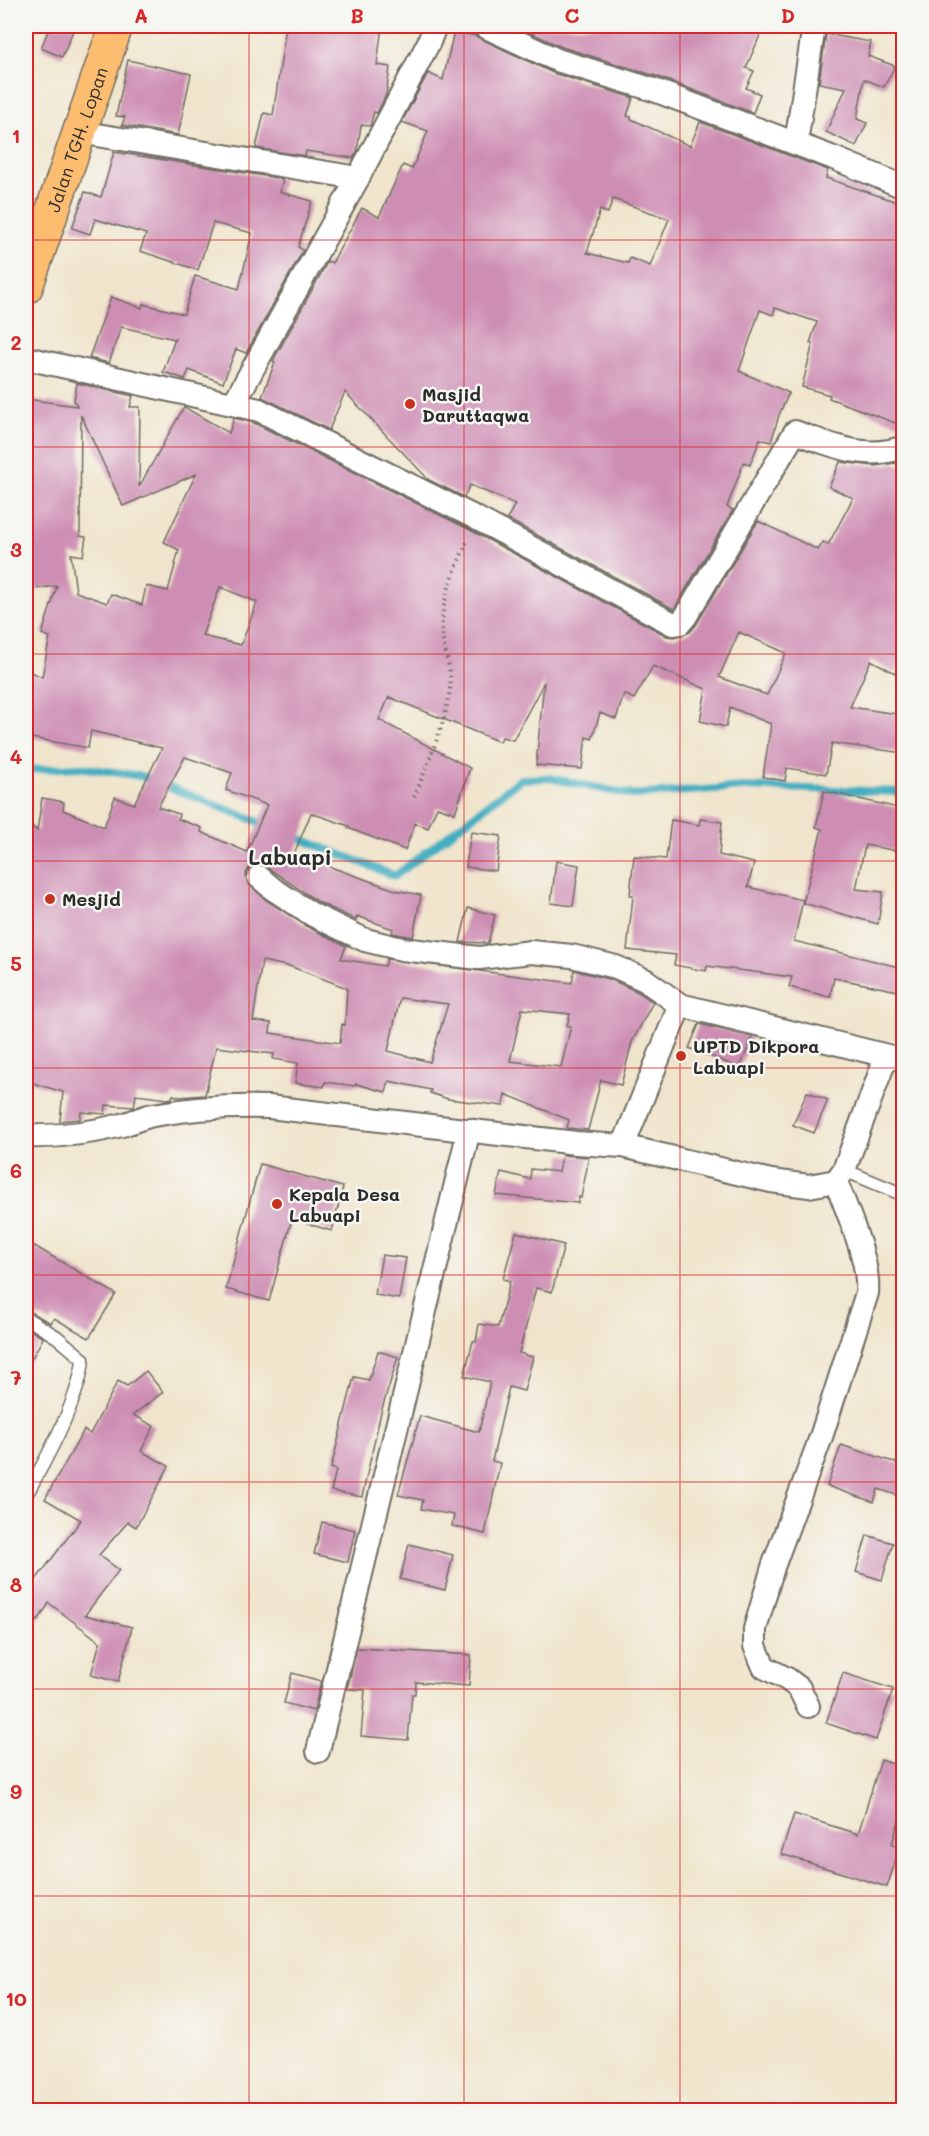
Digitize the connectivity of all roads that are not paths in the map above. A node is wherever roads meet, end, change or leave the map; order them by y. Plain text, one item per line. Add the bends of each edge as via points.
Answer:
1 (116, 26) edge
2 (435, 26) edge
3 (484, 26) edge
4 (814, 26) edge
5 (80, 132) junction
6 (796, 143) junction
7 (358, 178) junction
8 (903, 187) edge
9 (26, 287) edge
10 (26, 358) edge
11 (234, 403) junction
12 (903, 447) edge
13 (259, 877) dead end
14 (680, 1005) junction
15 (895, 1059) edge
16 (469, 1130) junction
17 (26, 1136) edge
18 (622, 1146) junction
19 (840, 1176) junction
20 (903, 1195) edge
21 (26, 1318) edge
22 (26, 1495) edge
23 (808, 1706) dead end
24 (318, 1751) dead end

1 - 5 highway, Jalan TGH. Lopan
2 - 7 street
3 - 6 street via 557,60 654,90
4 - 6 street
5 - 7 street
5 - 9 highway, Jalan TGH. Lopan
6 - 8 street
7 - 11 street
10 - 11 street
11 - 12 street via 259,410 476,518 670,624 686,616 795,432 844,450 880,452
13 - 14 street via 313,915 365,940 402,949 479,958 531,952 572,956 616,967 645,980
14 - 15 street
14 - 18 street
15 - 19 street
16 - 17 street via 239,1106 151,1116 95,1131
16 - 18 street
16 - 24 street
18 - 19 street via 771,1181 809,1186
19 - 20 lane
19 - 23 street via 865,1268 867,1293 755,1629 755,1646 764,1667 800,1688
21 - 22 lane via 83,1359 82,1376 73,1400

